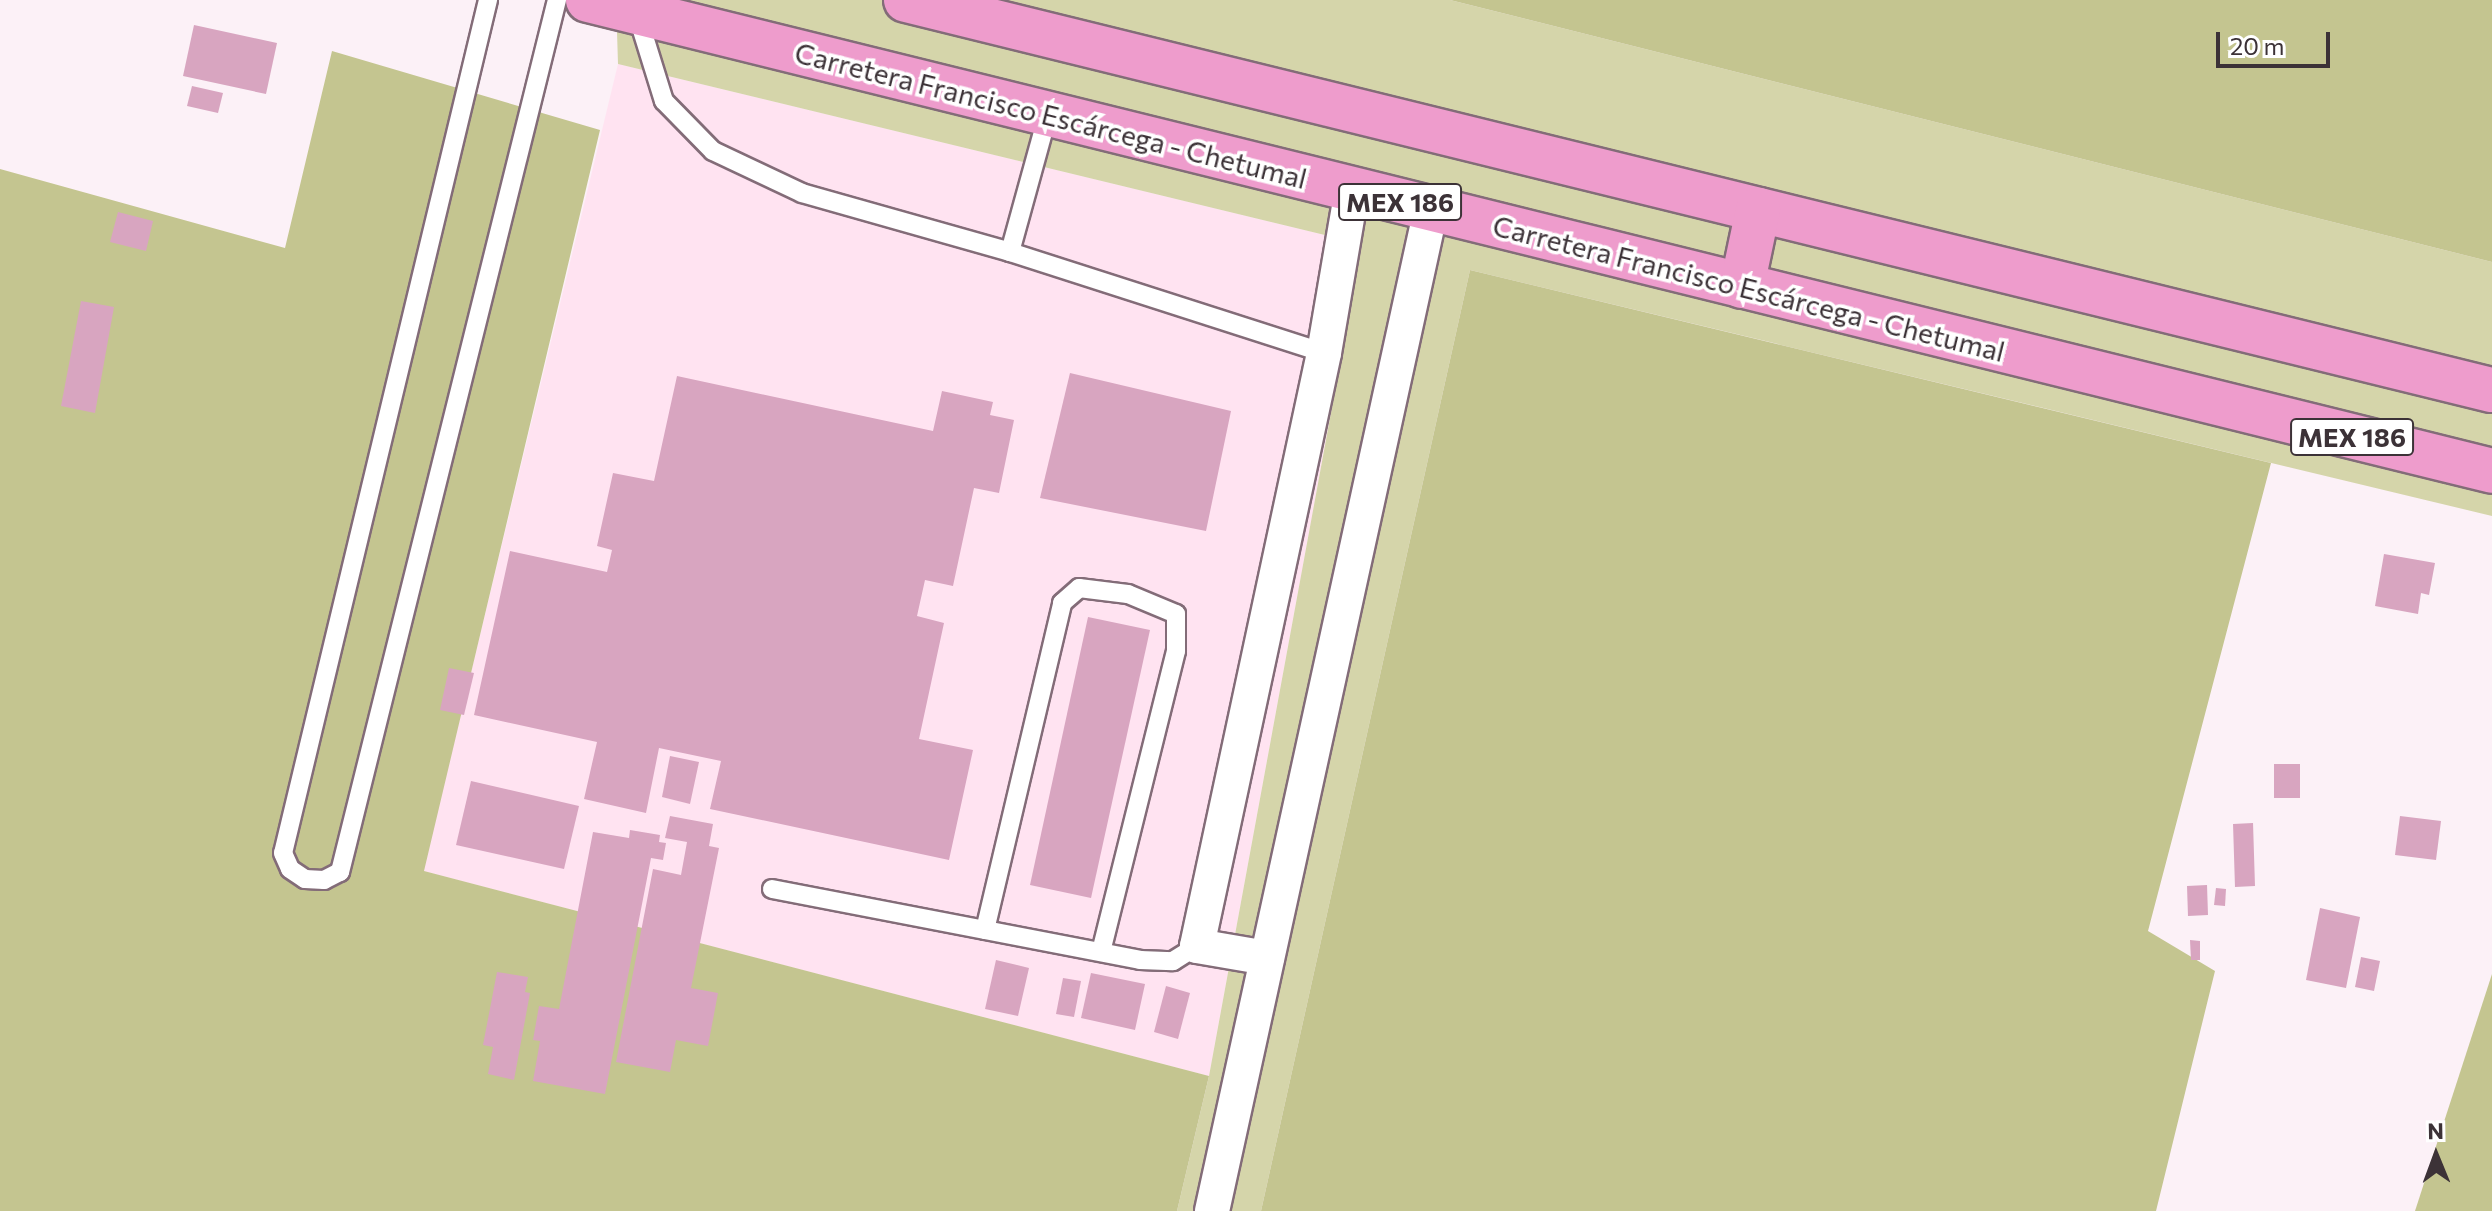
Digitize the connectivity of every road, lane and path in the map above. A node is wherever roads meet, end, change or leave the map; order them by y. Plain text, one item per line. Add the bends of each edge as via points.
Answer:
1 (488, 0) edge
2 (557, 0) edge
3 (588, 0) edge
4 (906, 0) edge
5 (636, 11) junction
6 (1048, 114) junction
7 (1352, 190) junction
8 (1431, 209) junction
9 (1758, 210) junction
10 (1010, 252) junction
11 (1742, 286) junction
12 (1324, 353) junction
13 (2492, 390) edge
14 (2492, 471) edge
15 (772, 889) dead end
16 (985, 930) junction
17 (1197, 946) junction
18 (1101, 952) junction
19 (1267, 958) junction
20 (1212, 1211) edge

1 - 2 lane via 283,853 290,869 305,879 324,880 340,872
3 - 5 highway, Carretera Francisco Escárcega - Chetumal / MEX 186
4 - 9 highway
5 - 6 highway, Carretera Francisco Escárcega - Chetumal / MEX 186
5 - 10 lane via 664,101 713,151 802,193
6 - 7 highway, Carretera Francisco Escárcega - Chetumal / MEX 186
6 - 10 lane
7 - 8 highway, Carretera Francisco Escárcega - Chetumal / MEX 186
7 - 12 street
8 - 11 highway, Carretera Francisco Escárcega - Chetumal / MEX 186
8 - 19 street
9 - 11 highway
9 - 13 highway
10 - 12 lane
11 - 14 highway, Carretera Francisco Escárcega - Chetumal / MEX 186
12 - 17 street
15 - 16 lane
16 - 18 lane
16 - 18 lane via 1062,603 1079,588 1128,594 1176,614 1176,651
17 - 18 lane via 1173,961
17 - 19 street
19 - 20 street

